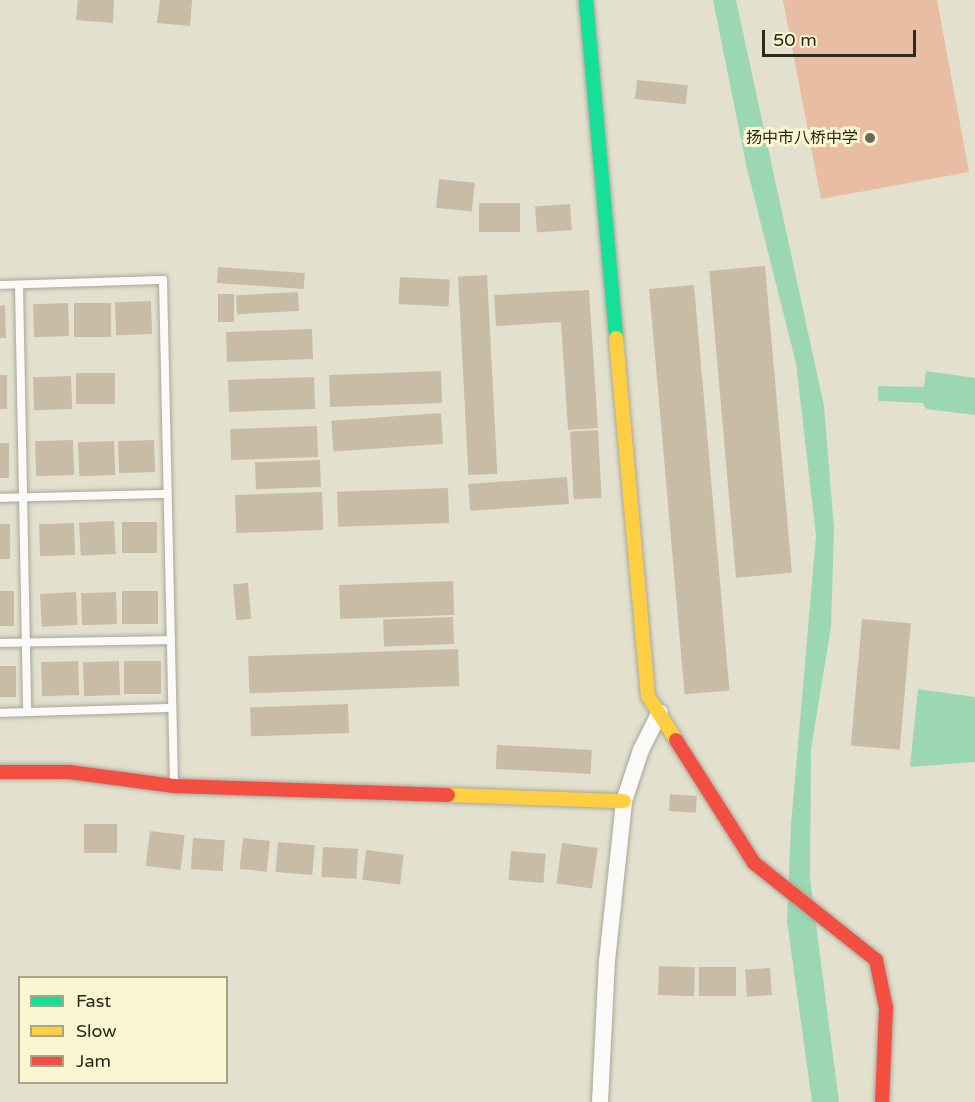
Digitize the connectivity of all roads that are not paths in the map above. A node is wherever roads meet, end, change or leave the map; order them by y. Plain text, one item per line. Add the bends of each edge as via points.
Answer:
1 (586, 0) edge
2 (0, 285) edge
3 (19, 285) junction
4 (167, 494) junction
5 (23, 497) junction
6 (0, 498) edge
7 (171, 640) junction
8 (26, 642) junction
9 (0, 643) edge
10 (172, 708) junction
11 (27, 712) junction
12 (660, 712) junction
13 (0, 713) edge
14 (0, 772) edge
15 (174, 786) junction
16 (624, 801) junction
17 (600, 1102) edge
18 (882, 1102) edge

1 - 12 street via 648,696
2 - 3 lane
3 - 4 lane via 163,280
3 - 5 lane
4 - 5 lane
4 - 7 lane
5 - 6 lane
5 - 8 lane
7 - 8 lane
7 - 10 lane
8 - 9 lane
8 - 11 lane
10 - 11 lane
10 - 15 lane
11 - 13 lane
12 - 16 street via 641,750
12 - 18 street via 754,863 876,960 886,1008
14 - 15 street via 69,772
15 - 16 street
16 - 17 street via 607,961

